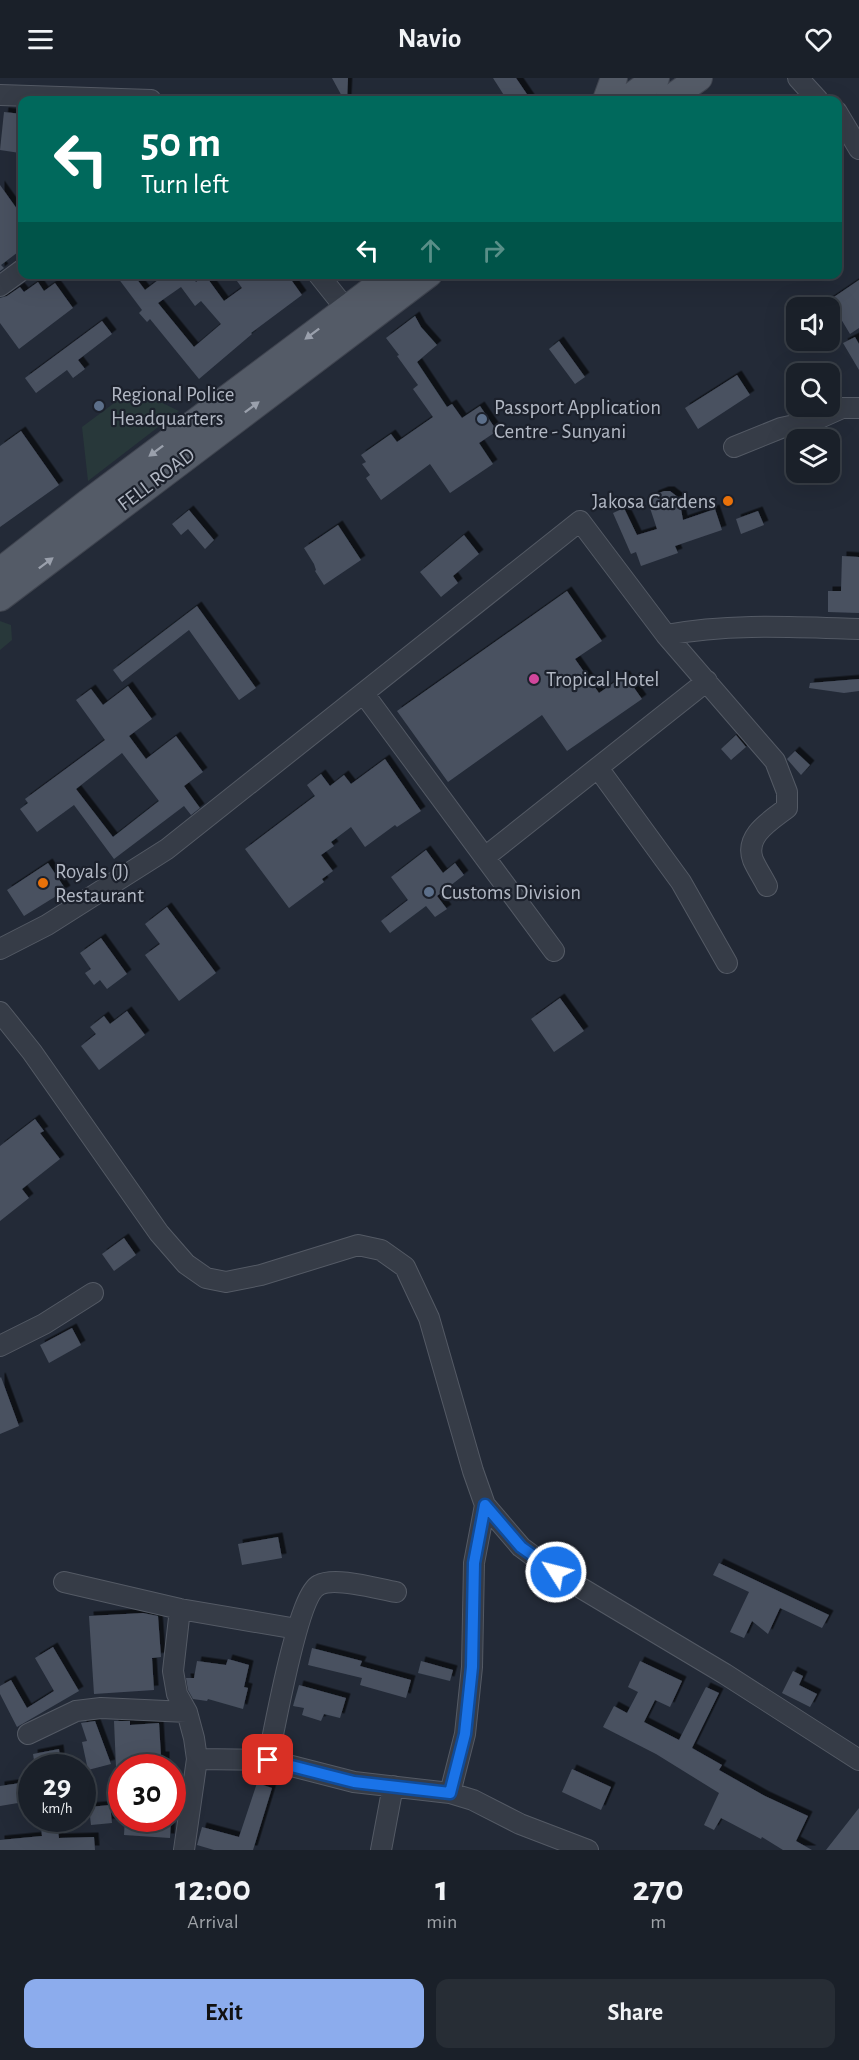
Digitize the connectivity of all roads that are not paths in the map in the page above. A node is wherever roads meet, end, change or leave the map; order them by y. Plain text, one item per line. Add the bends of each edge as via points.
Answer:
1 (614, 78) edge
2 (656, 78) edge
3 (699, 78) edge
4 (798, 78) edge
5 (818, 78) edge
6 (0, 95) edge
7 (30, 96) edge
8 (607, 96) edge
9 (631, 96) edge
10 (674, 96) edge
11 (814, 96) edge
12 (828, 96) edge
13 (842, 120) edge
14 (842, 128) edge
15 (856, 144) edge
16 (18, 273) edge
17 (322, 279) edge
18 (386, 279) edge
19 (422, 279) edge
20 (0, 286) edge
21 (346, 309) junction
22 (859, 408) edge
23 (734, 447) dead end
24 (0, 571) edge
25 (0, 598) edge
26 (859, 629) edge
27 (666, 634) junction
28 (707, 681) junction
29 (364, 694) junction
30 (598, 768) junction
31 (485, 857) junction
32 (767, 886) dead end
33 (0, 949) edge
34 (554, 951) dead end
35 (727, 963) dead end
36 (0, 1012) edge
37 (93, 1293) dead end
38 (0, 1346) edge
39 (485, 1505) junction
40 (64, 1582) dead end
41 (396, 1592) dead end
42 (180, 1609) junction
43 (297, 1629) junction
44 (187, 1712) junction
45 (28, 1734) dead end
46 (197, 1759) junction
47 (268, 1760) junction
48 (859, 1760) edge
49 (393, 1786) junction
50 (450, 1793) junction
51 (184, 1850) edge
52 (381, 1850) edge
53 (588, 1850) edge

1 - 8 main road
2 - 9 main road
3 - 10 main road
4 - 11 street
5 - 12 street
6 - 7 street
13 - 15 street
14 - 15 street
16 - 20 street
17 - 21 street
18 - 21 main road, FELL ROAD
25 -> 19 main road, FELL ROAD
21 -> 24 main road, FELL ROAD
22 - 23 street via 842,408
26 - 27 street via 746,626
27 - 28 street
27 - 29 street via 580,522
28 - 30 street
28 - 32 street via 775,761 787,792 787,808 759,830 751,845 753,860
29 - 31 street
29 - 33 street via 167,849 47,925
30 - 31 street
30 - 35 street via 681,882
31 - 34 street
36 - 39 street via 159,1233 186,1264 206,1278 226,1282 261,1275 358,1245 381,1250 405,1267 429,1318
37 - 38 street
39 - 48 street via 521,1547 556,1572
39 - 50 street via 474,1563 472,1667 465,1734
40 - 42 street
41 - 43 street via 332,1581 320,1584 308,1596
42 - 43 street
42 - 44 street via 174,1671 177,1694
43 - 47 street
44 - 45 street via 101,1708 76,1711
44 - 46 street
46 - 47 street
46 - 51 street
47 - 49 street via 354,1782
49 - 50 street
49 - 52 street
50 - 53 street

